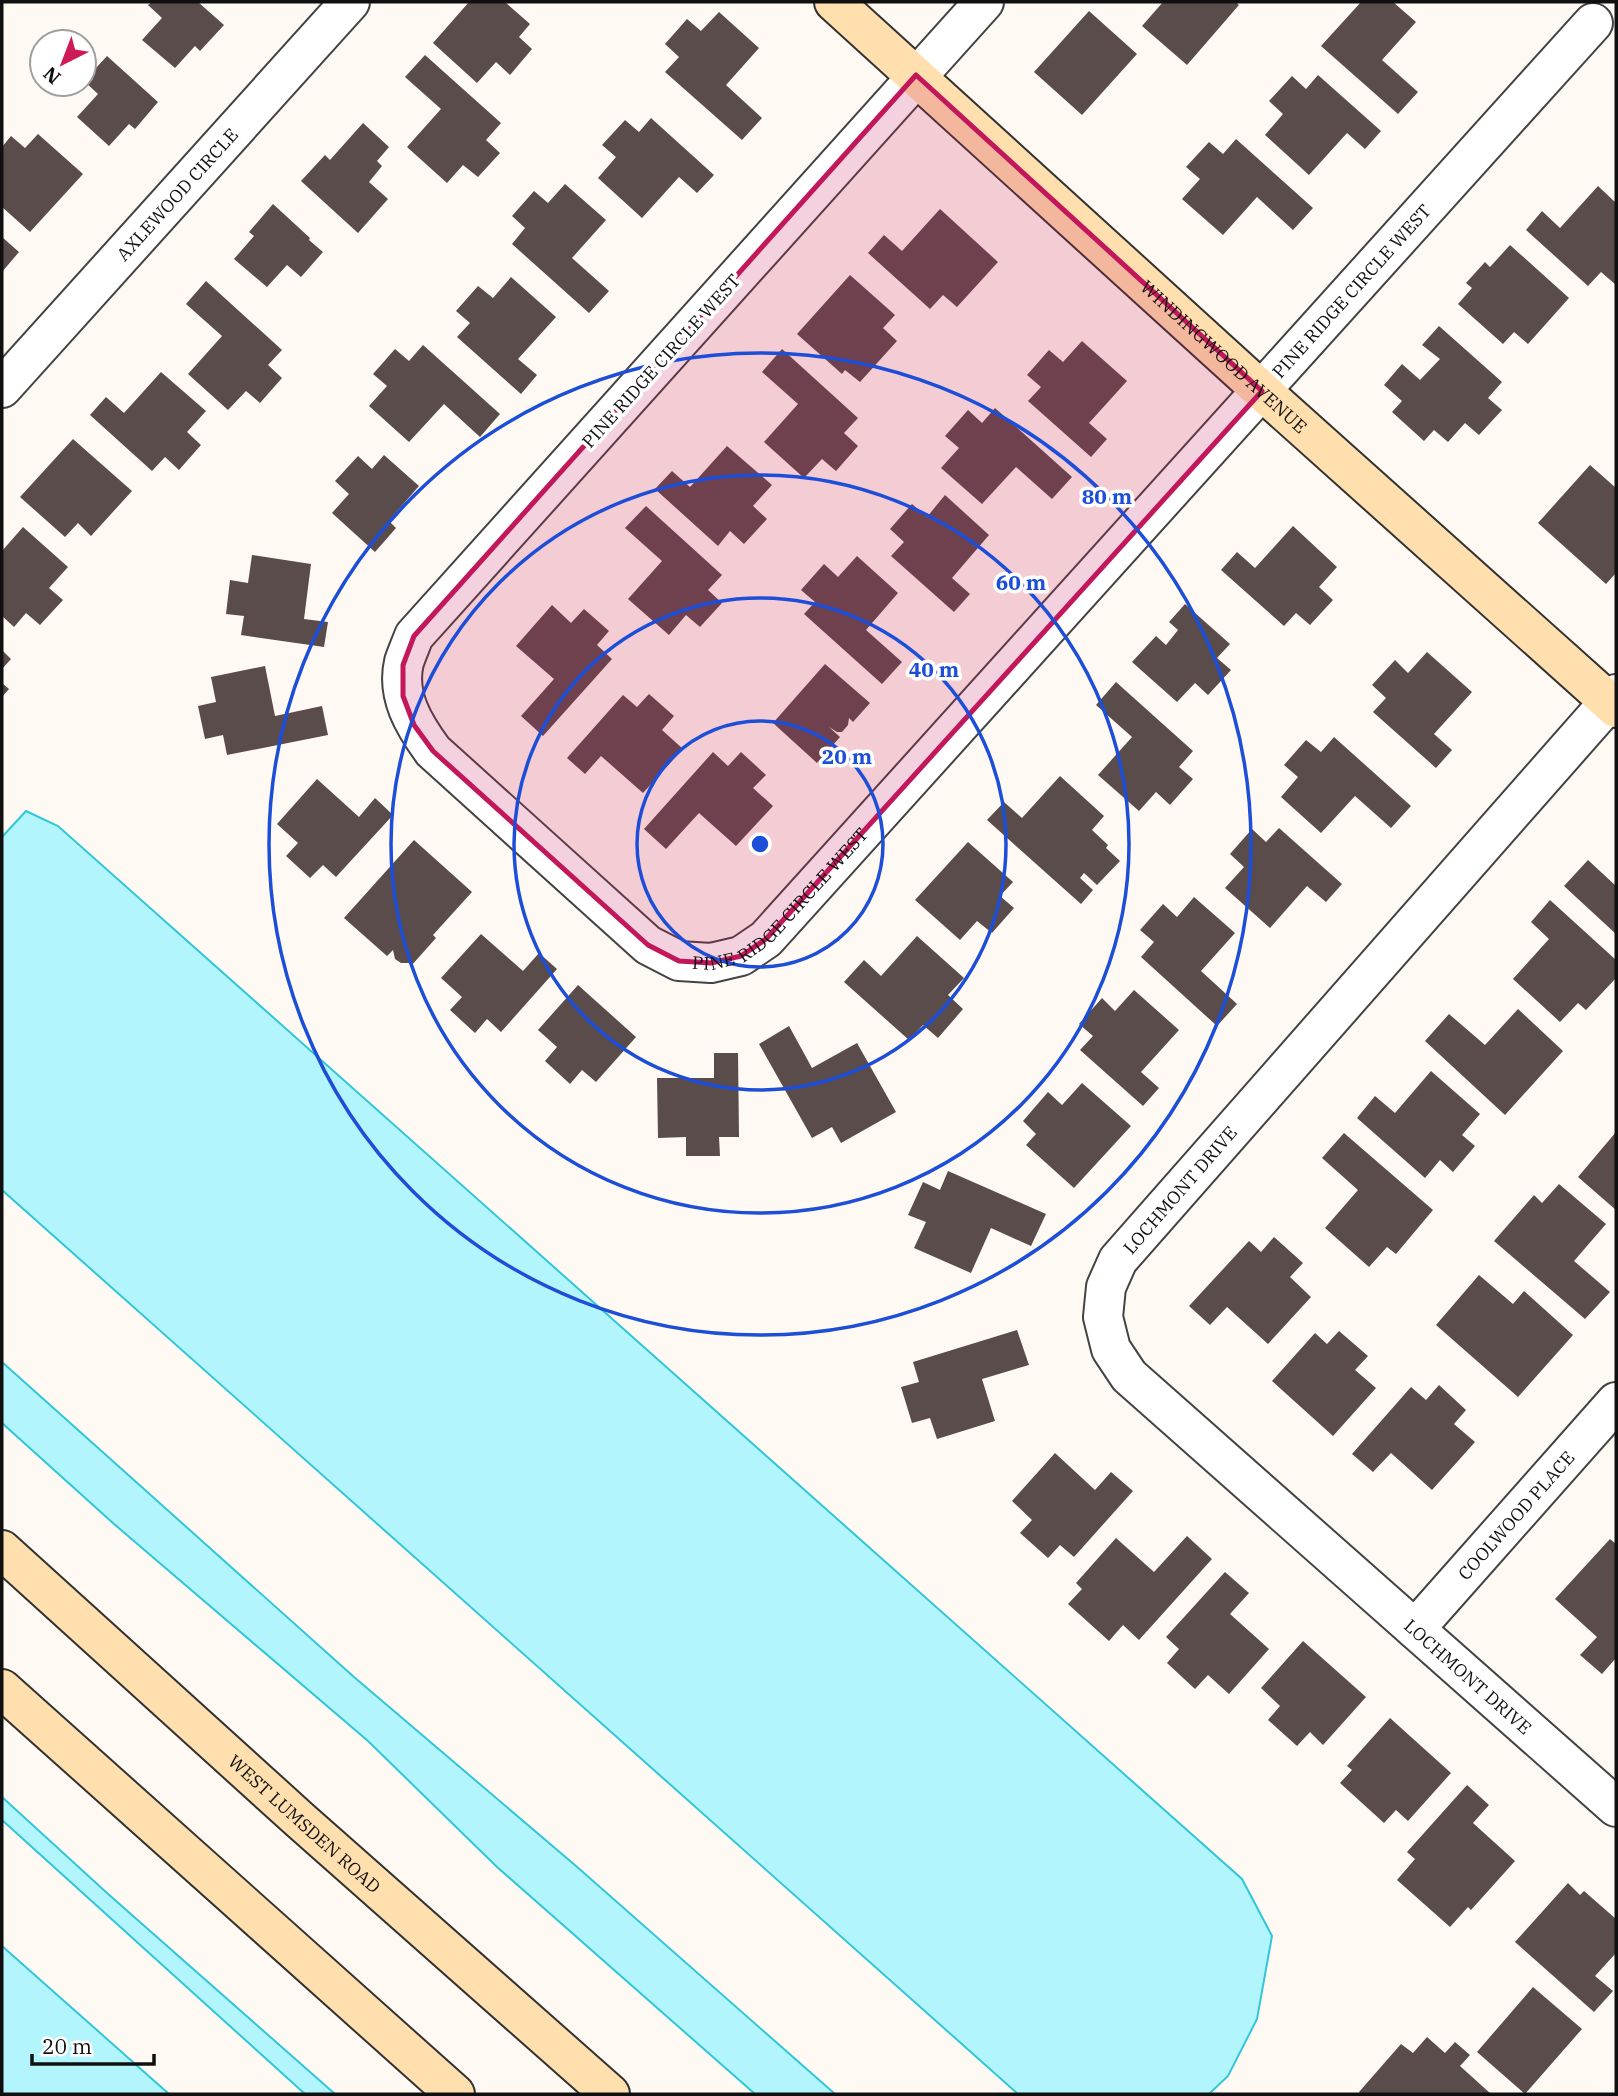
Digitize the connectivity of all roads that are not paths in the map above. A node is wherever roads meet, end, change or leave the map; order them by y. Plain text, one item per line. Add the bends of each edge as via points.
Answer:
1 (351, 2) edge
2 (834, 2) edge
3 (984, 2) edge
4 (1593, 23) dead end
5 (916, 75) junction
6 (2, 388) edge
7 (1262, 391) junction
8 (1614, 701) edge
9 (1616, 1402) edge
10 (2, 1550) edge
11 (1415, 1629) junction
12 (2, 1689) edge
13 (1616, 1807) edge
14 (455, 2094) edge
15 (610, 2094) edge

1 - 6 street, AXLEWOOD CIRCLE
2 - 5 main road, WINDINGWOOD AVENUE
3 - 5 street, PINE RIDGE CIRCLE WEST
4 - 7 street, PINE RIDGE CIRCLE WEST
5 - 7 main road, WINDINGWOOD AVENUE
5 - 7 street, PINE RIDGE CIRCLE WEST via 414,636 404,665 403,696 414,725 433,751 648,945 679,961 711,963 741,956 766,939
7 - 8 main road, WINDINGWOOD AVENUE
8 - 11 street, LOCHMONT DRIVE via 1118,1260 1106,1287 1104,1317 1111,1349 1129,1376
9 - 11 street, COOLWOOD PLACE
10 - 15 main road, WEST LUMSDEN ROAD
11 - 13 street, LOCHMONT DRIVE
12 - 14 main road

